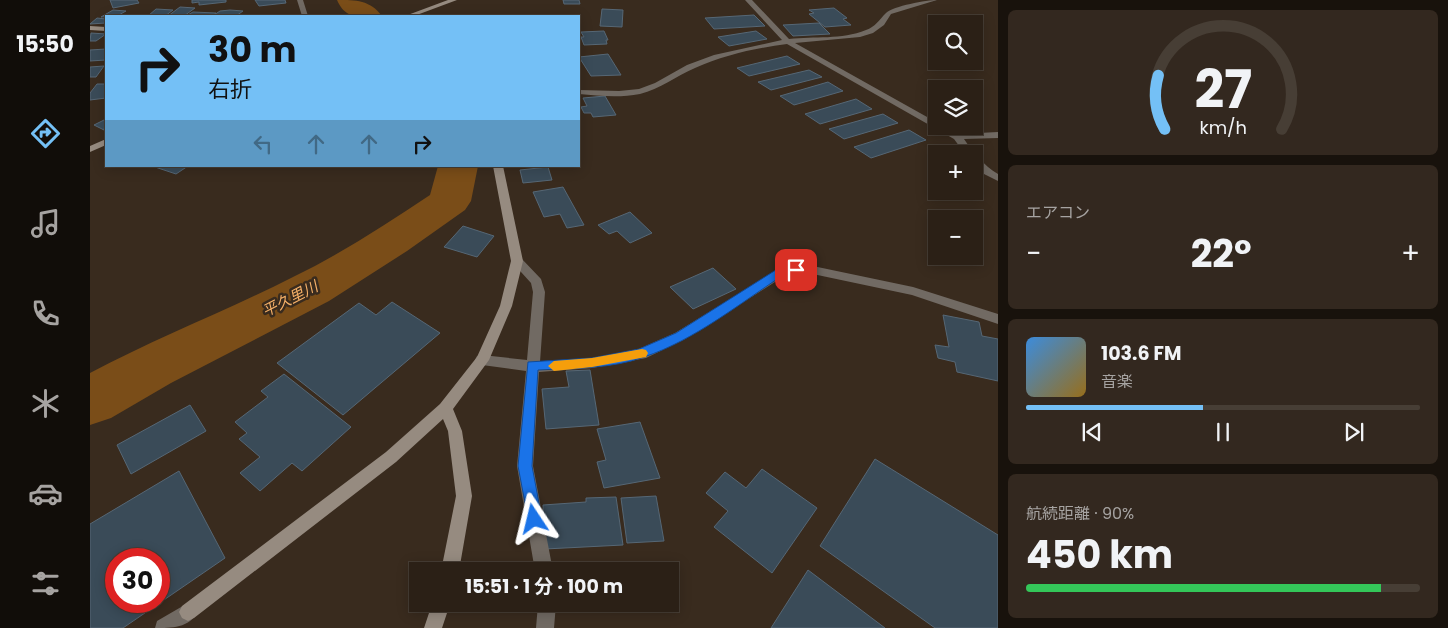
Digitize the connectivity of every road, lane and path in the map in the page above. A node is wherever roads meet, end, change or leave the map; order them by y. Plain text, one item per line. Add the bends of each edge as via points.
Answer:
1 (300, 0) edge
2 (454, 0) edge
3 (748, 0) edge
4 (934, 0) edge
5 (422, 14) edge
6 (305, 15) edge
7 (90, 28) edge
8 (105, 30) edge
9 (787, 41) junction
10 (580, 92) edge
11 (928, 121) edge
12 (953, 135) edge
13 (998, 135) edge
14 (957, 137) junction
15 (105, 142) edge
16 (963, 145) edge
17 (90, 149) edge
18 (498, 167) edge
19 (983, 167) edge
20 (998, 178) edge
21 (517, 261) junction
22 (998, 319) edge
23 (482, 360) junction
24 (532, 366) junction
25 (445, 408) junction
26 (452, 562) edge
27 (542, 562) edge
28 (438, 612) edge
29 (546, 612) edge
30 (164, 628) edge
31 (433, 628) edge
32 (545, 628) edge

1 - 6 street
2 - 5 street
3 - 9 street
4 - 9 street via 889,13 885,22 874,31 852,37
7 - 8 street
9 - 10 street via 694,65 656,86 630,93
9 - 11 street
12 - 14 street
13 - 14 street
14 - 16 street
15 - 17 street
18 - 21 street
19 - 20 street
21 - 23 street via 506,306
21 - 24 street via 538,282
22 - 24 street via 913,291 808,269 783,271 680,336 641,354 592,363
23 - 24 street
23 - 25 street
24 - 27 street via 525,466
25 - 26 street via 455,431 464,496
25 - 30 street via 391,456
28 - 31 street
29 - 32 street

